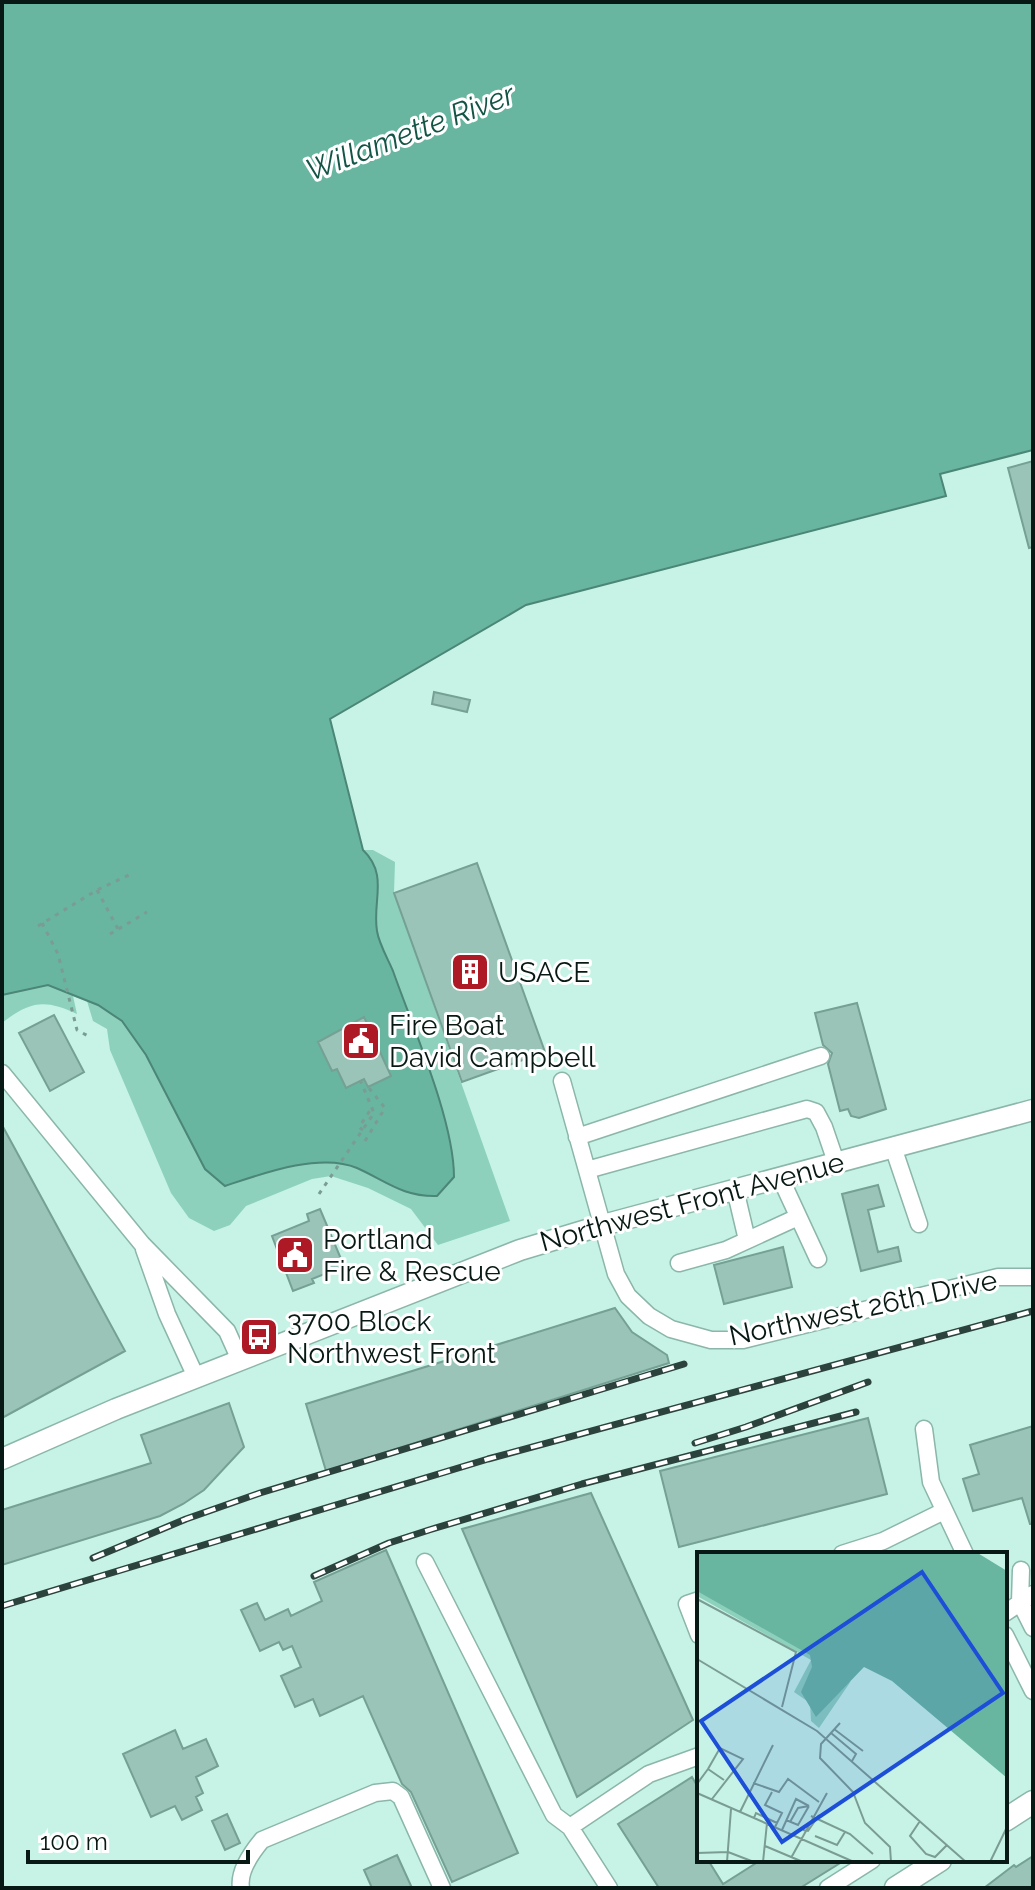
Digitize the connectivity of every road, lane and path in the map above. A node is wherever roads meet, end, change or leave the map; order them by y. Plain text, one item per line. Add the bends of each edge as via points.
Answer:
1 (131, 874) dead end
2 (97, 890) junction
3 (147, 912) dead end
4 (118, 929) junction
5 (110, 934) dead end
6 (88, 1036) dead end
7 (821, 1056) dead end
8 (2, 1073) edge
9 (562, 1081) dead end
10 (361, 1082) dead end
11 (368, 1087) dead end
12 (1033, 1110) edge
13 (577, 1137) junction
14 (365, 1141) dead end
15 (893, 1147) junction
16 (836, 1162) junction
17 (587, 1170) junction
18 (780, 1177) junction
19 (735, 1189) junction
20 (319, 1194) dead end
21 (798, 1217) junction
22 (919, 1224) dead end
23 (603, 1225) junction
24 (747, 1240) junction
25 (142, 1244) junction
26 (818, 1259) dead end
27 (679, 1263) dead end
28 (1033, 1277) edge
29 (240, 1360) junction
30 (196, 1377) junction
31 (924, 1429) dead end
32 (2, 1459) edge
33 (944, 1511) junction
34 (848, 1552) edge
35 (964, 1552) edge
36 (425, 1562) dead end
37 (1021, 1570) dead end
38 (1027, 1598) edge
39 (697, 1601) edge
40 (1007, 1612) edge
41 (1033, 1628) edge
42 (697, 1630) edge
43 (1007, 1639) edge
44 (1033, 1691) edge
45 (697, 1757) edge
46 (1033, 1802) edge
47 (1007, 1819) edge
48 (570, 1827) junction
49 (869, 1862) edge
50 (916, 1866) edge
51 (241, 1888) edge
52 (442, 1888) edge
53 (609, 1888) edge
54 (828, 1888) edge
55 (896, 1888) edge

1 - 2 path
2 - 4 path
2 - 6 path via 40,924 58,954 77,1030
3 - 4 path
4 - 5 path
7 - 13 street
8 - 25 street
9 - 13 street, Northwest 26th Drive
10 - 20 path via 373,1111
11 - 14 path via 385,1108
12 - 15 main road, Northwest Front Avenue
13 - 17 street, Northwest 26th Drive
15 - 16 main road, Northwest Front Avenue
15 - 22 street
16 - 17 street via 816,1112 807,1109
16 - 18 main road, Northwest Front Avenue
17 - 23 street, Northwest 26th Drive
18 - 19 main road, Northwest Front Avenue
18 - 21 street
19 - 23 main road, Northwest Front Avenue
19 - 24 street
21 - 24 street
21 - 26 street
23 - 28 street, Northwest 26th Drive via 616,1274 628,1296 671,1329 711,1340 743,1340 998,1277
23 - 29 main road, Northwest Front Avenue via 492,1260
24 - 27 street
25 - 29 street via 227,1331
25 - 30 street
29 - 30 main road, Northwest Front Avenue
30 - 32 main road, Northwest Front Avenue
31 - 33 street via 931,1482
33 - 34 street
33 - 35 street
36 - 48 street via 554,1815
37 - 38 street
38 - 40 street
38 - 41 street
39 - 42 street via 687,1604
43 - 44 street
45 - 48 street via 649,1774
46 - 47 highway
48 - 53 street
49 - 54 street
50 - 55 highway
51 - 52 street via 250,1855 262,1840 375,1793 393,1791 401,1797

